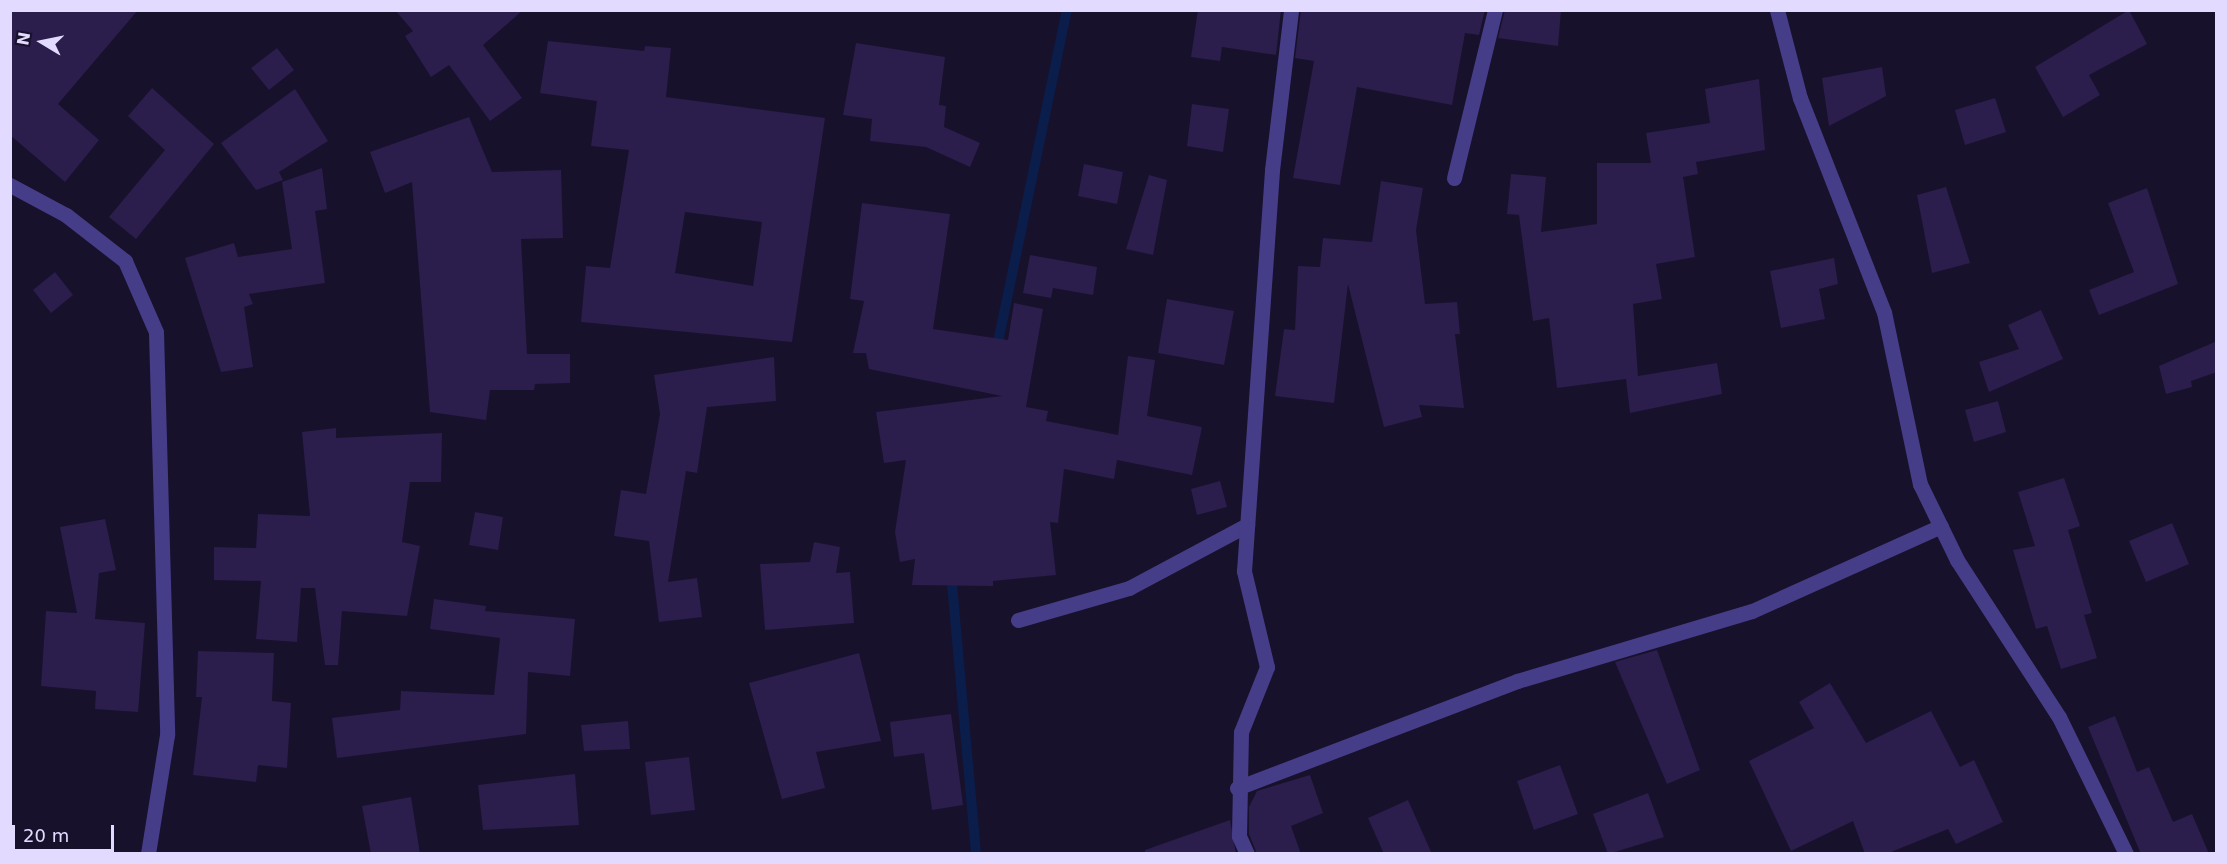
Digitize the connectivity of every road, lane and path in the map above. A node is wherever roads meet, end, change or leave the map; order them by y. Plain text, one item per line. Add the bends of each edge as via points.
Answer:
1 (1291, 10) edge
2 (1495, 10) edge
3 (1777, 10) edge
4 (1454, 178) dead end
5 (10, 185) edge
6 (1247, 525) junction
7 (1941, 526) junction
8 (1018, 620) dead end
9 (1237, 788) junction
10 (148, 854) edge
11 (1247, 854) edge
12 (2126, 854) edge

1 - 6 street via 1272,170
2 - 4 street
3 - 7 street via 1800,98 1884,312 1920,484
5 - 10 street via 66,215 125,261 156,332 167,735
6 - 8 street via 1129,588
6 - 9 street via 1244,571 1267,667 1241,732
7 - 9 street via 1752,610 1517,681
7 - 12 street via 2059,717
9 - 11 street via 1239,836

